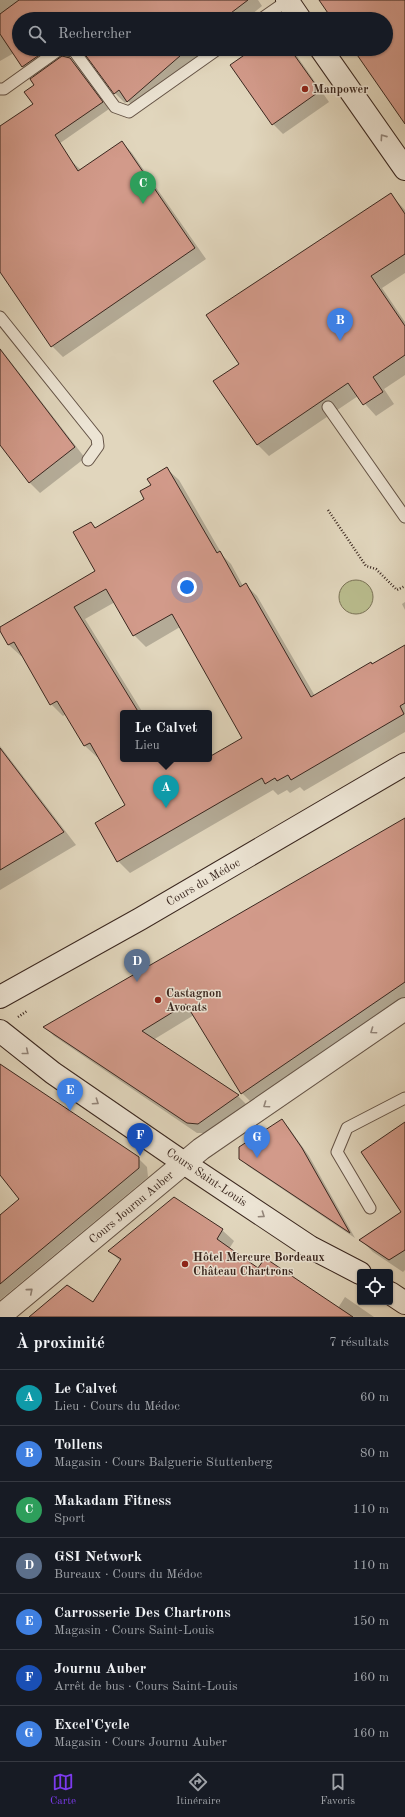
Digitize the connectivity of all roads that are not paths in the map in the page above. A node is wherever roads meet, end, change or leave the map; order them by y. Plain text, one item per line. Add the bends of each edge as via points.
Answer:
1 (287, 1) edge
2 (271, 12) edge
3 (295, 12) edge
4 (50, 56) edge
5 (78, 56) edge
6 (208, 56) edge
7 (326, 56) edge
8 (0, 89) edge
9 (405, 170) edge
10 (0, 317) edge
11 (328, 407) dead end
12 (88, 460) dead end
13 (405, 517) edge
14 (405, 764) edge
15 (0, 997) edge
16 (405, 1009) edge
17 (0, 1031) edge
18 (405, 1098) edge
19 (184, 1163) junction
20 (370, 1208) dead end
21 (357, 1271) edge
22 (393, 1295) edge
23 (405, 1303) edge
24 (0, 1316) edge

1 - 2 lane
1 - 3 main road
4 - 8 lane via 4,89
5 - 6 lane via 115,107 129,112
9 -> 7 main road
10 - 12 lane via 97,438 98,446
11 - 13 lane
14 - 15 main road, Cours du Médoc via 160,908
16 -> 19 main road, Cours Journu Auber
17 -> 19 main road, Cours Saint-Louis via 52,1073
18 - 20 lane via 347,1128 338,1152
19 -> 21 main road, Cours Saint-Louis via 310,1247
24 -> 19 main road, Cours Journu Auber
22 - 23 main road

